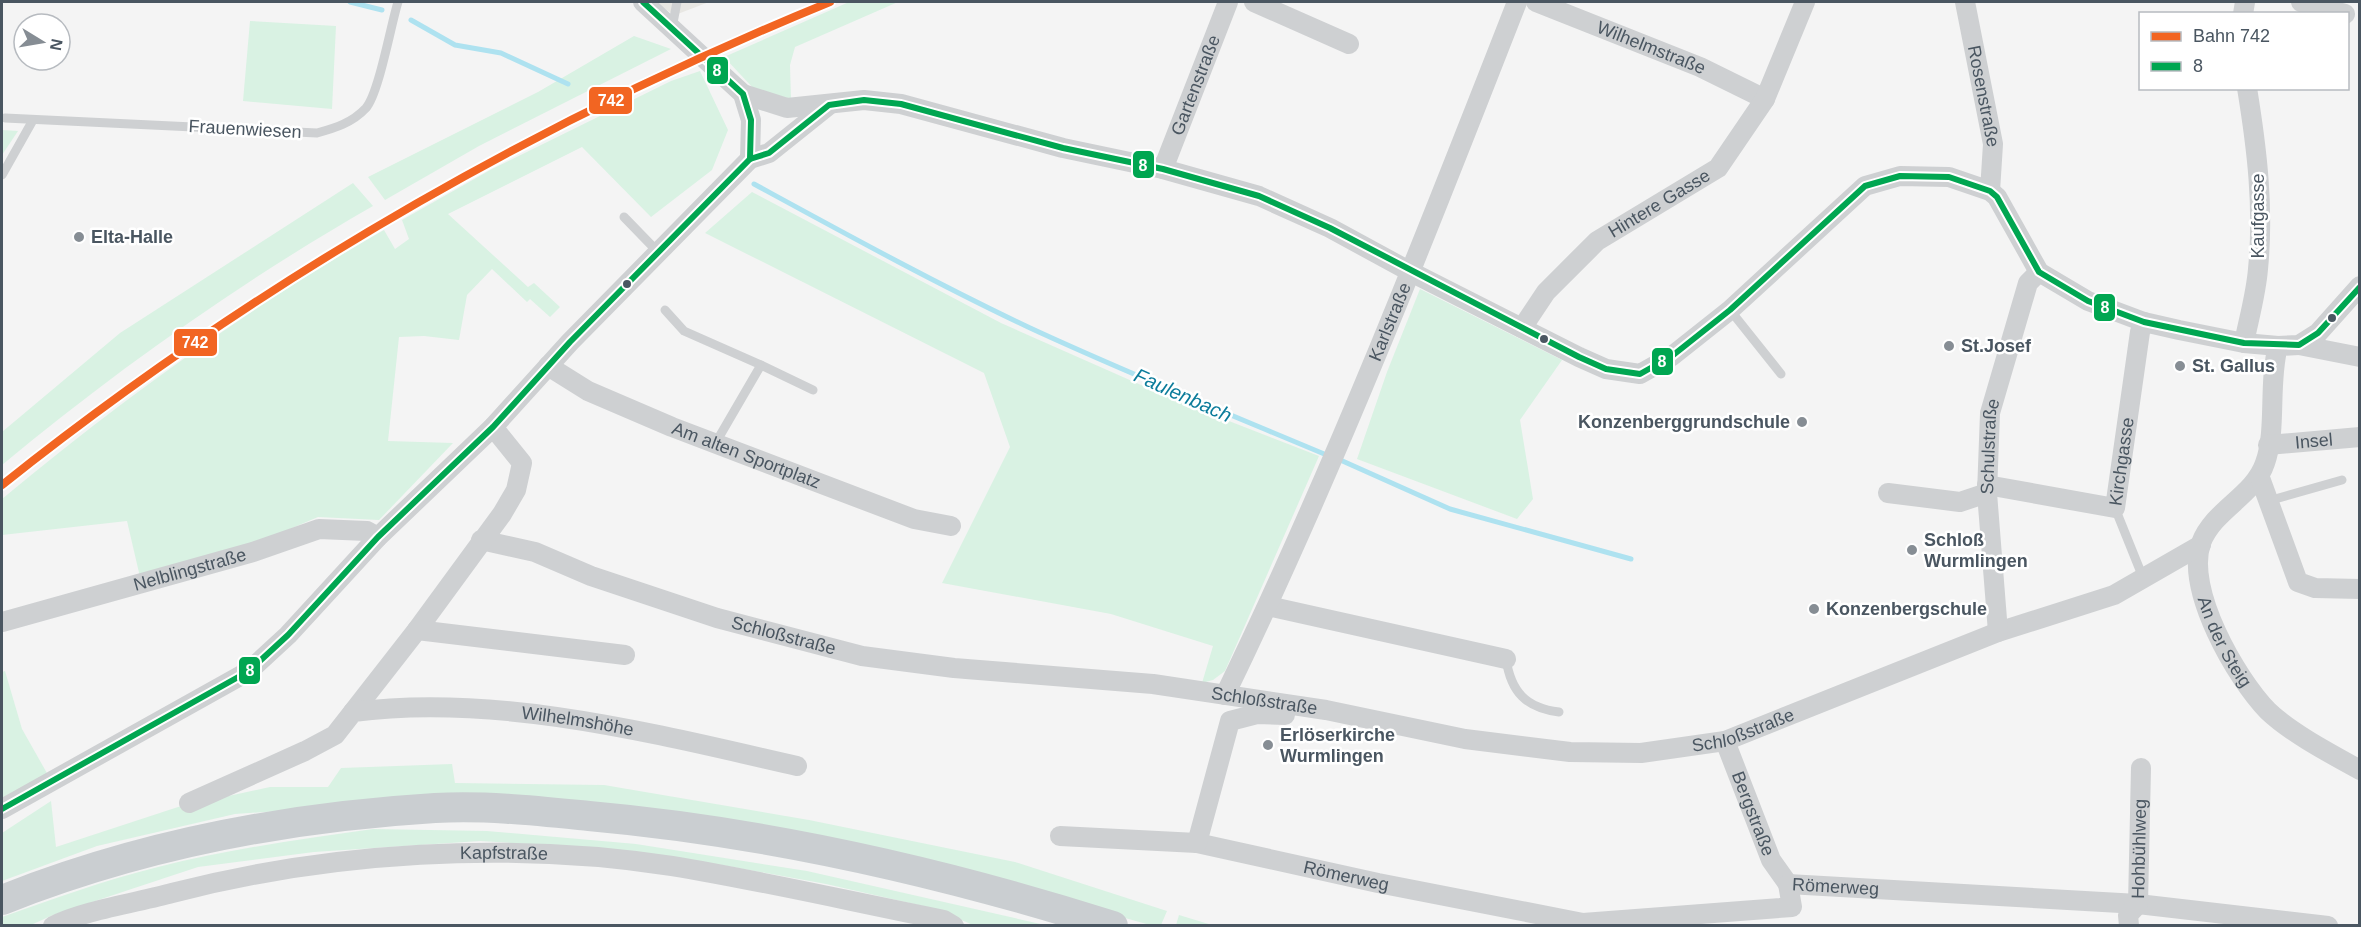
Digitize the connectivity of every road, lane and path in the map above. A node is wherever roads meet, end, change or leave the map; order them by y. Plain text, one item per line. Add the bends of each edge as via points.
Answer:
1 (398, 2) edge
2 (643, 2) edge
3 (677, 2) edge
4 (1227, 2) edge
5 (1254, 2) edge
6 (1518, 2) edge
7 (1536, 2) edge
8 (1805, 2) edge
9 (1965, 2) edge
10 (2301, 2) edge
11 (2338, 12) edge
12 (671, 29) junction
13 (1349, 44) dead end
14 (2247, 90) edge
15 (743, 94) junction
16 (1765, 99) junction
17 (829, 105) junction
18 (5, 118) dead end
19 (33, 120) junction
20 (750, 159) junction
21 (1163, 169) junction
22 (2, 175) edge
23 (1990, 191) junction
24 (624, 217) dead end
25 (657, 251) junction
26 (1409, 271) junction
27 (2039, 272) junction
28 (2360, 286) edge
29 (664, 310) dead end
30 (1730, 310) junction
31 (2144, 322) junction
32 (1522, 328) junction
33 (2244, 343) junction
34 (2299, 345) junction
35 (2278, 346) junction
36 (2360, 357) edge
37 (761, 365) junction
38 (548, 366) junction
39 (1781, 374) dead end
40 (813, 390) dead end
41 (493, 427) junction
42 (2360, 437) edge
43 (715, 444) junction
44 (2268, 445) junction
45 (2260, 478) junction
46 (2342, 480) dead end
47 (1987, 489) junction
48 (1888, 493) dead end
49 (2268, 501) junction
50 (2115, 508) junction
51 (951, 526) dead end
52 (378, 537) junction
53 (482, 540) junction
54 (2201, 544) junction
55 (2144, 580) junction
56 (2360, 589) edge
57 (1268, 606) junction
58 (2, 622) edge
59 (417, 630) junction
60 (1998, 632) junction
61 (626, 655) dead end
62 (1506, 659) joint
63 (1225, 695) junction
64 (1326, 710) junction
65 (353, 712) junction
66 (1559, 712) dead end
67 (1725, 741) junction
68 (797, 766) dead end
69 (2141, 768) dead end
70 (2360, 770) edge
71 (189, 803) dead end
72 (2, 809) edge
73 (1059, 836) dead end
74 (1197, 843) junction
75 (1788, 884) junction
76 (2, 900) edge
77 (2138, 904) junction
78 (1793, 916) edge
79 (53, 926) edge
80 (954, 926) edge
81 (1113, 926) edge
82 (2129, 926) edge
83 (2328, 926) edge

1 - 19 lane, Frauenwiesen via 374,93 367,107 344,125 317,133
2 - 12 street
3 - 12 lane
4 - 21 street, Gartenstraße
5 - 13 street
6 - 26 street, Karlstraße
7 - 16 street, Wilhelmstraße via 1700,67
8 - 16 street, Hintere Gasse
9 - 23 street, Rosenstraße via 1993,144
10 - 11 street
12 - 15 street
14 - 33 street, Kaufgasse via 2257,152 2261,222 2258,272
15 - 17 street via 787,108
15 - 20 street via 751,120
16 - 32 street, Hintere Gasse via 1718,168 1597,241 1546,292
17 - 20 street via 769,153
17 - 21 street via 864,100 901,104 1063,148
18 - 19 lane, Frauenwiesen
19 - 22 lane
20 - 25 street
21 - 26 street via 1259,196 1330,228
23 - 27 street
23 - 30 street via 1949,177 1900,176 1865,186
24 - 25 lane
25 - 38 street
26 - 32 street
26 - 57 street, Karlstraße
27 - 31 street via 2088,302
27 - 47 street, Schulstraße via 2028,282 1990,413
28 - 34 street via 2318,333
29 - 37 lane via 684,331
30 - 32 street via 1672,356 1640,374 1606,369
30 - 39 lane
31 - 33 street
31 - 50 street, Kirchgasse
33 - 35 street
34 - 35 street
34 - 36 street
35 - 44 street via 2272,370
37 - 40 lane
37 - 43 lane
38 - 41 street
38 - 43 street, Am alten Sportplatz via 588,391
41 - 52 street
41 - 53 street via 522,463 516,490
42 - 44 street, Insel
43 - 51 street, Am alten Sportplatz via 914,519
44 - 45 street
45 - 49 street
45 - 54 street via 2222,512
46 - 49 lane
47 - 48 street via 1960,502
47 - 50 street, Kirchgasse
47 - 60 street, Schulstraße
49 - 56 street via 2298,582 2315,588
50 - 55 lane
52 - 58 street, Nelblingstraße via 367,531 319,529 243,555
52 - 72 street via 288,635 249,671
53 - 59 street
53 - 63 street, Schloßstraße via 535,552 591,576 717,618 862,656 965,669 1154,684
54 - 55 street, Schloßstraße
54 - 70 street, An der Steig via 2199,583 2218,638 2237,670 2269,711
55 - 60 street, Schloßstraße via 2114,595
57 - 62 street
57 - 63 street, Karlstraße
59 - 61 street
59 - 65 street
60 - 67 street, Schloßstraße
62 - 66 lane via 1510,682 1537,709
63 - 64 street, Schloßstraße
64 - 67 street, Schloßstraße via 1465,739 1570,753 1641,753
64 - 74 street via 1257,714 1230,721
65 - 68 street, Wilhelmshöhe via 427,708 580,721
65 - 71 street via 335,735
67 - 75 street, Bergstraße via 1771,860
69 - 77 street, Hohbühlweg
73 - 74 street, Römerweg
74 - 78 street, Römerweg via 1583,923
75 - 77 street, Römerweg
75 - 78 street, Römerweg
76 - 81 main road via 68,873 158,848 248,829 437,808 604,817 774,841 933,875
77 - 82 street, Hohbühlweg via 2128,915
77 - 83 street, Römerweg
79 - 80 street, Kapfstraße via 215,882 328,862 546,854 671,866 933,918

